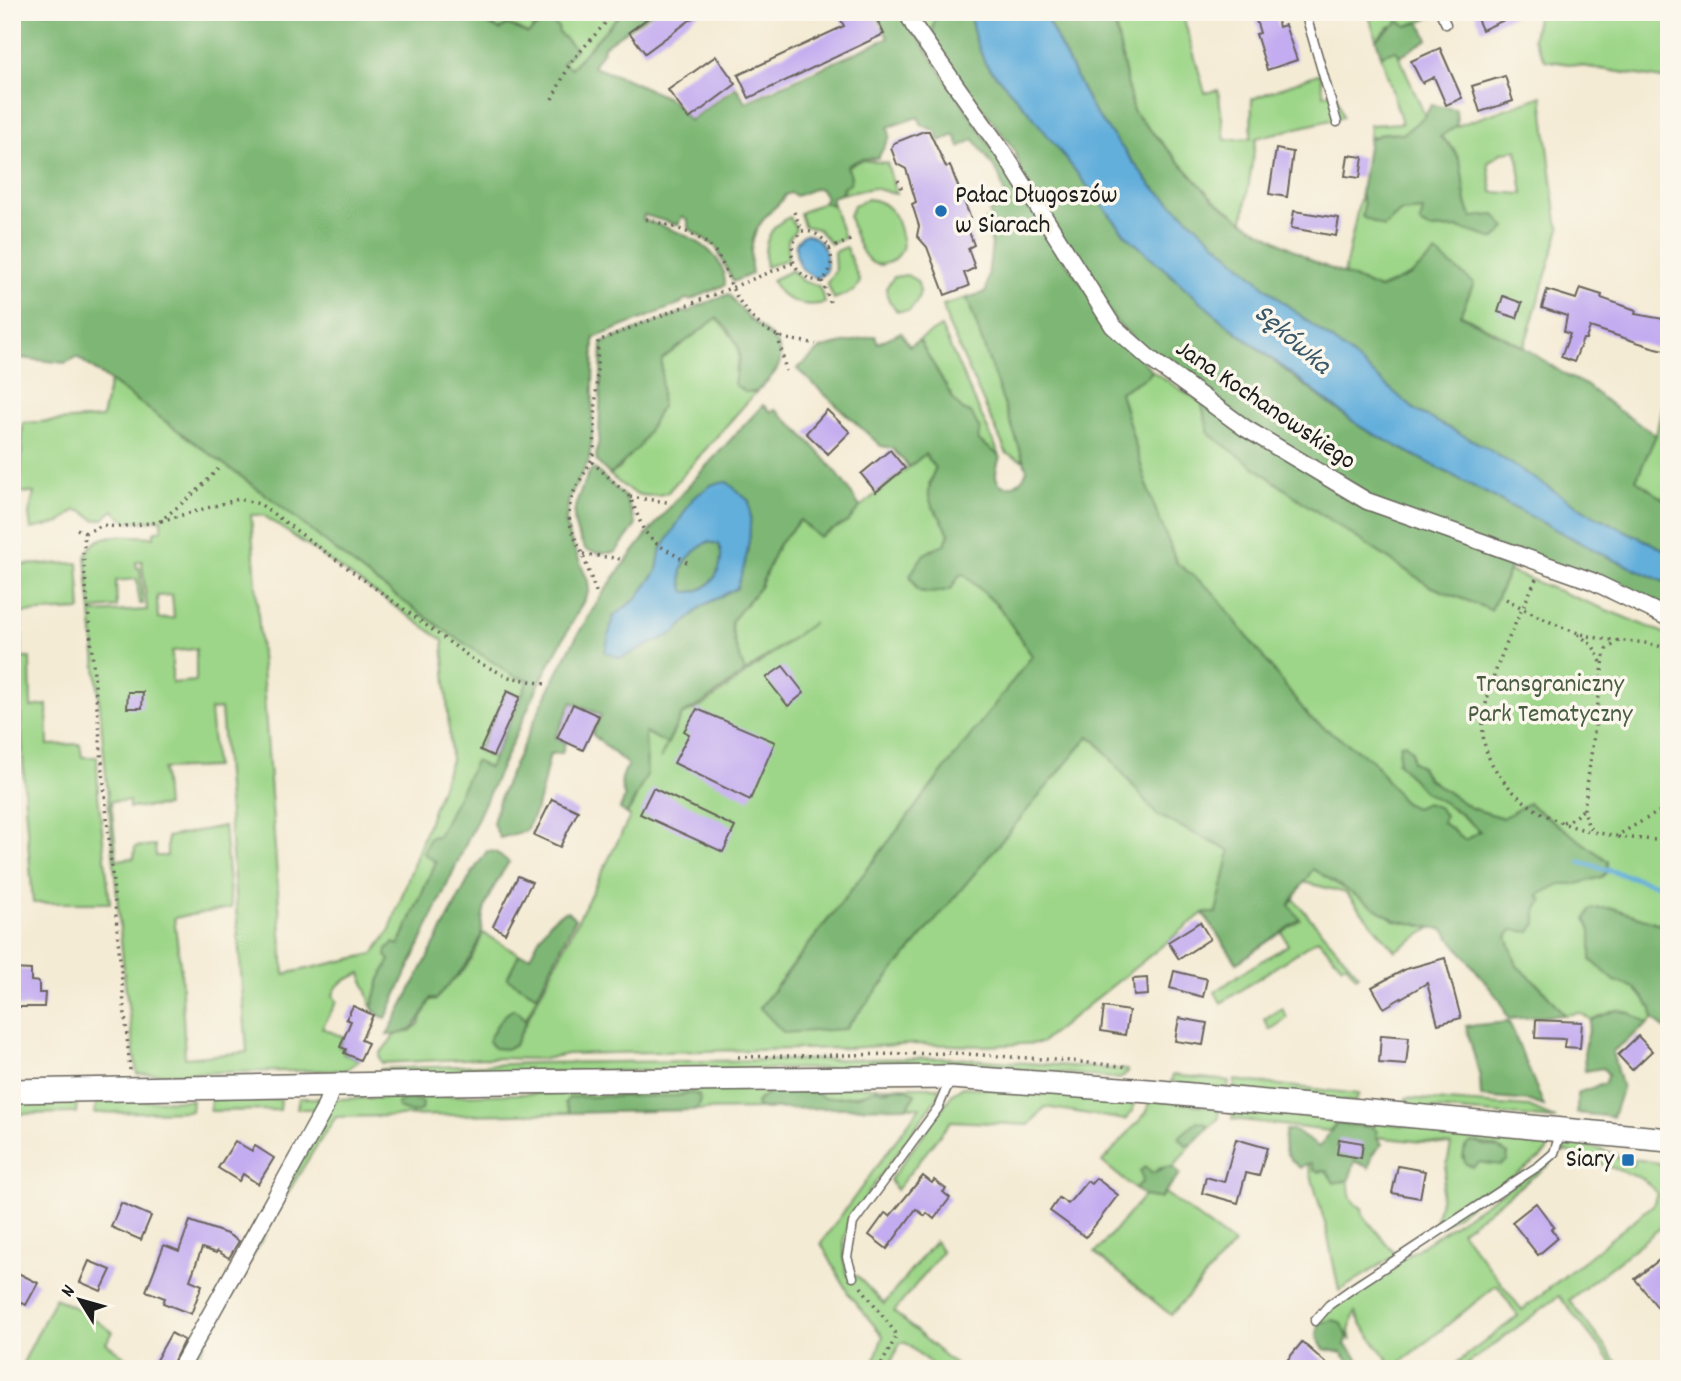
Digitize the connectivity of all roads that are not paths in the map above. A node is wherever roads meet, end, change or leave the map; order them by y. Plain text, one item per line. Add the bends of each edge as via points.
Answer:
1 (907, 12) edge
2 (1305, 12) edge
3 (1440, 12) edge
4 (1446, 24) dead end
5 (1337, 122) dead end
6 (1669, 618) edge
7 (951, 1077) junction
8 (333, 1085) junction
9 (12, 1091) edge
10 (1561, 1131) junction
11 (1669, 1140) edge
12 (853, 1277) road end
13 (1315, 1321) dead end
14 (180, 1369) edge

1 - 6 street, Jana Kochanowskiego via 1113,326 1149,358 1245,428 1367,502 1592,581
2 - 5 lane
3 - 4 lane
7 - 8 main road
7 - 10 main road via 1149,1091
7 - 12 lane via 938,1108 853,1223 847,1257
8 - 9 main road
8 - 14 street via 324,1110
10 - 11 main road
10 - 13 lane via 1554,1153 1540,1165 1353,1288

